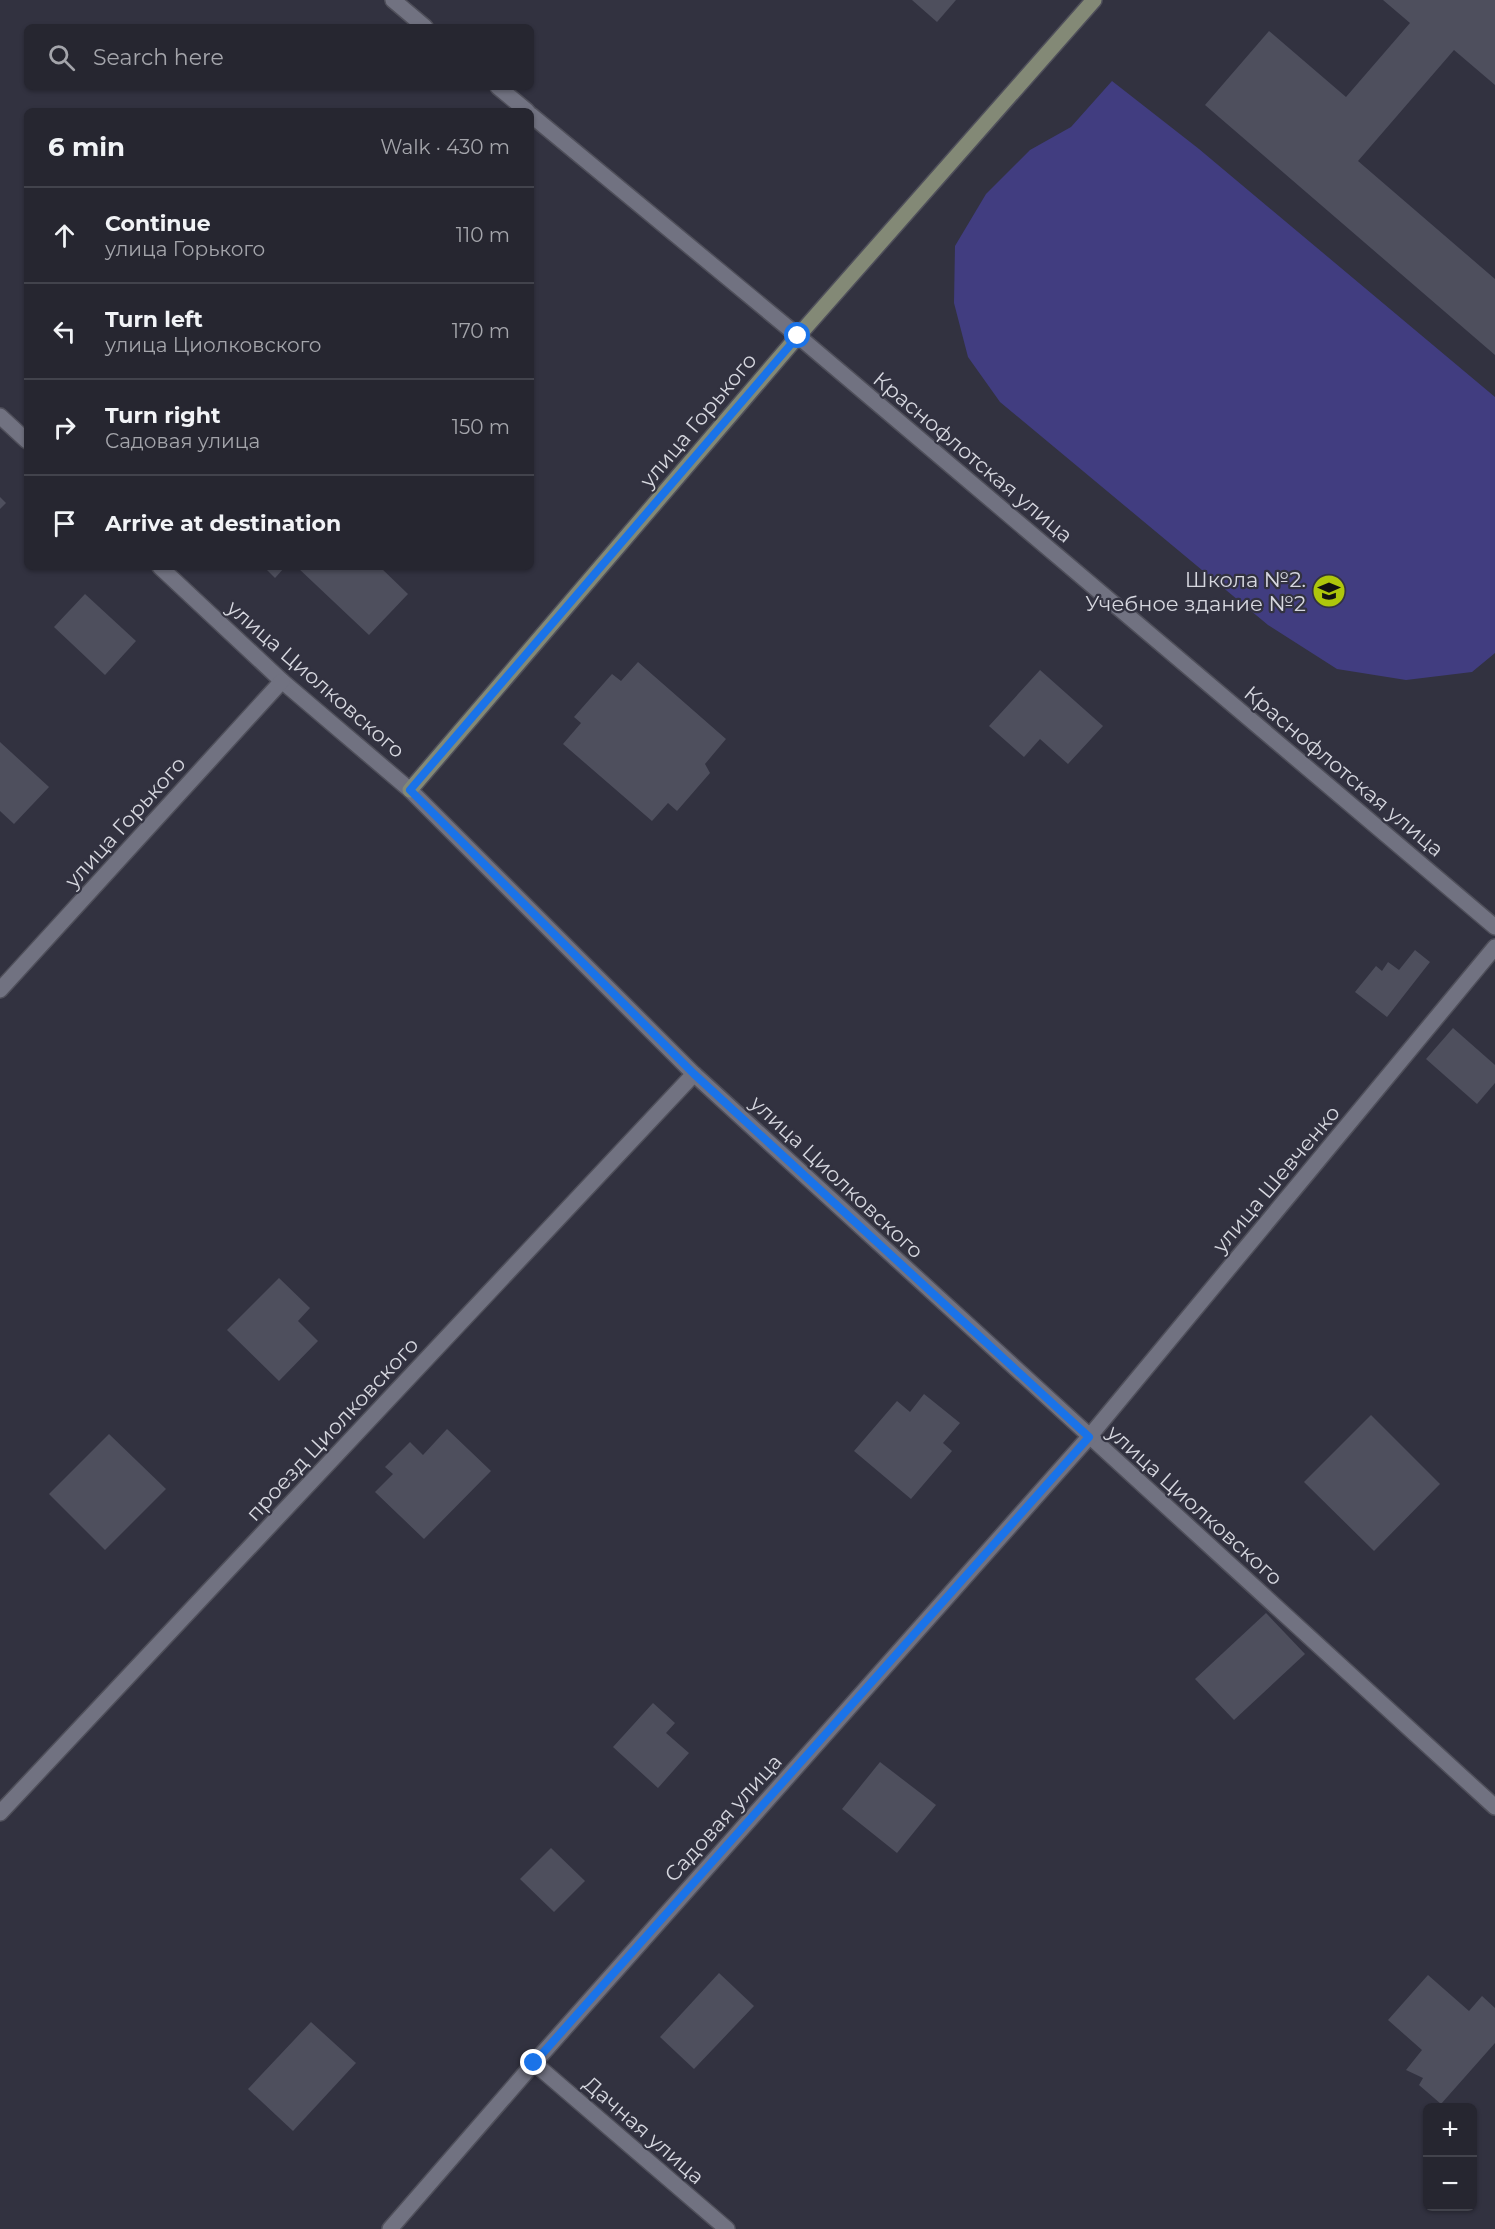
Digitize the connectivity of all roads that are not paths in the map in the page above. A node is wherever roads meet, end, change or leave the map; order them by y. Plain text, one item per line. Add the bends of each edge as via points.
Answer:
1 (393, 0) edge
2 (1094, 0) edge
3 (421, 24) edge
4 (502, 90) edge
5 (523, 108) edge
6 (534, 117) edge
7 (798, 336) junction
8 (0, 416) edge
9 (24, 438) edge
10 (163, 570) edge
11 (282, 681) junction
12 (410, 790) junction
13 (1495, 927) edge
14 (1495, 947) edge
15 (0, 990) edge
16 (694, 1074) junction
17 (1089, 1437) junction
18 (1495, 1807) edge
19 (0, 1813) edge
20 (534, 2063) junction
21 (390, 2229) edge
22 (727, 2229) edge

1 - 3 street
2 - 7 street, улица Горького
4 - 5 street
6 - 7 street, Краснофлотская улица
7 - 12 street, улица Горького
7 - 13 street, Краснофлотская улица
8 - 9 street
10 - 11 street, улица Циолковского
11 - 12 street, улица Циолковского
11 - 15 street, улица Горького
12 - 16 street, улица Циолковского
14 - 17 street, улица Шевченко
16 - 17 street, улица Циолковского
16 - 19 street, проезд Циолковского
17 - 18 street, улица Циолковского
17 - 20 street, Садовая улица
20 - 21 street, Садовая улица
20 - 22 street, Дачная улица

